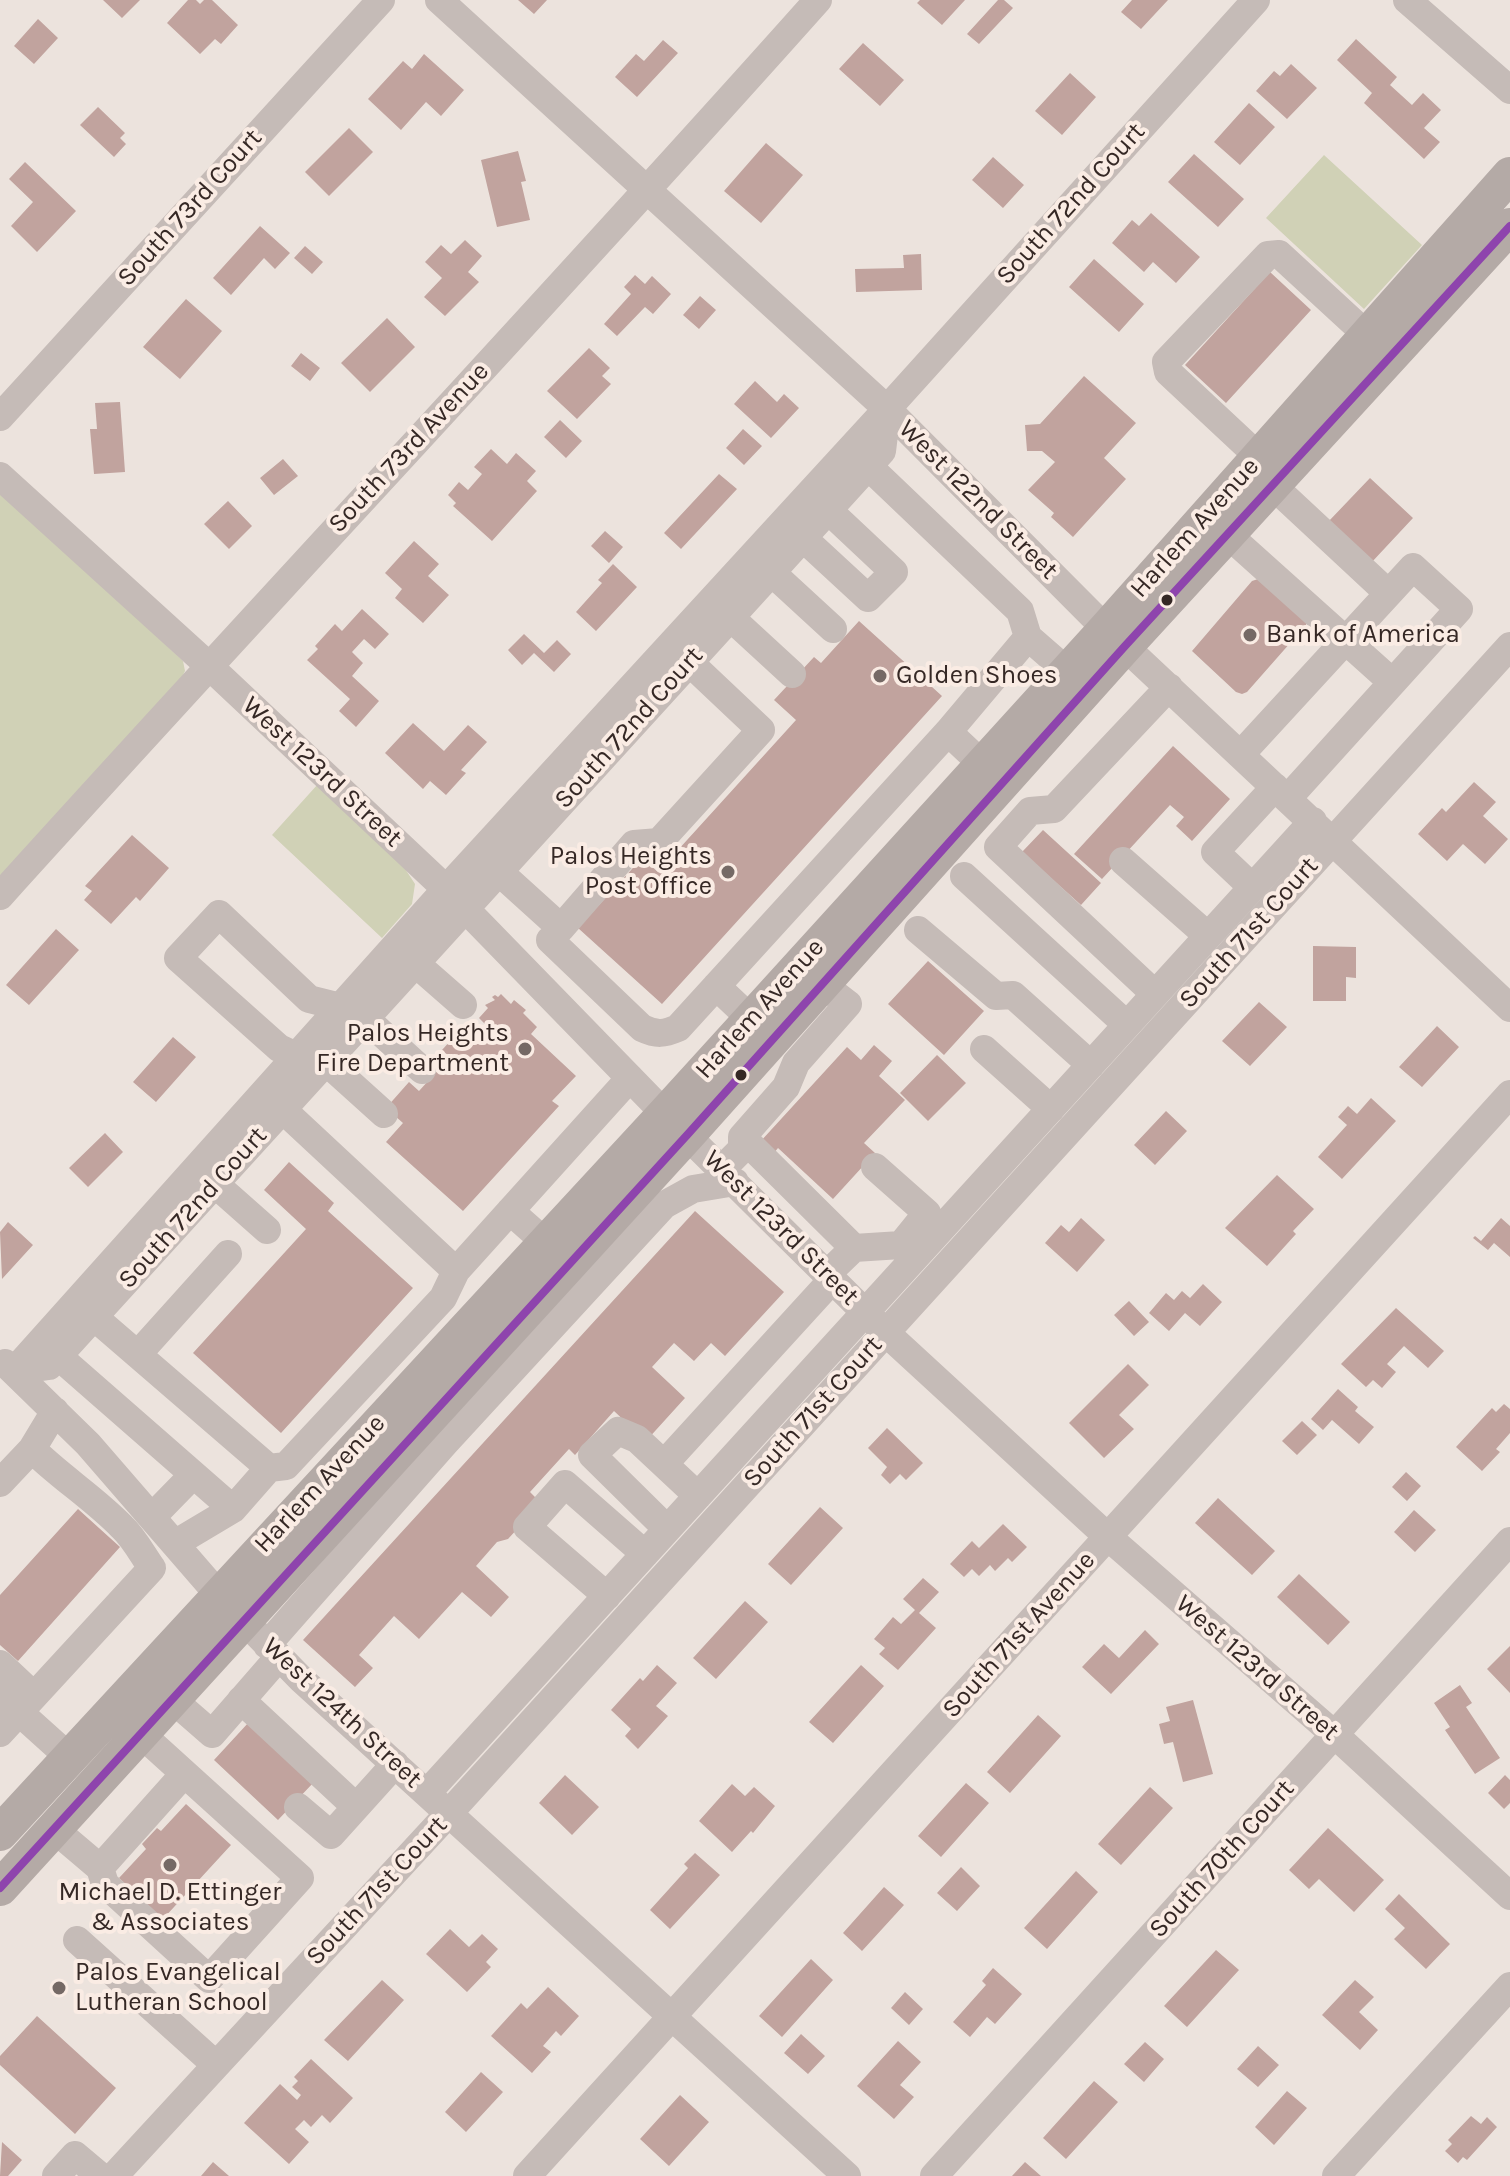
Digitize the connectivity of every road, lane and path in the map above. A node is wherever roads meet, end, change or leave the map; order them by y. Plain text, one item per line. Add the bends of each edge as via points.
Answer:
1 (381, 0) edge
2 (439, 0) edge
3 (818, 0) edge
4 (1256, 0) edge
5 (1407, 0) edge
6 (1510, 90) edge
7 (1510, 175) edge
8 (648, 191) junction
9 (1510, 226) edge
10 (1367, 335) junction
11 (887, 409) junction
12 (0, 417) edge
13 (868, 466) junction
14 (1265, 471) junction
15 (0, 476) edge
16 (828, 510) junction
17 (1227, 534) junction
18 (803, 538) junction
19 (771, 572) junction
20 (1388, 593) junction
21 (730, 617) junction
22 (833, 629) dead end
23 (1028, 637) junction
24 (1115, 637) junction
25 (1345, 641) junction
26 (1510, 646) edge
27 (689, 662) junction
28 (208, 665) junction
29 (1067, 671) junction
30 (792, 674) dead end
31 (1392, 682) junction
32 (1169, 687) junction
33 (948, 732) junction
34 (1241, 754) junction
35 (982, 764) junction
36 (1282, 792) junction
37 (1313, 821) junction
38 (1333, 841) junction
39 (1123, 861) dead end
40 (498, 871) junction
41 (964, 876) dead end
42 (1252, 887) junction
43 (0, 896) edge
44 (455, 898) junction
45 (918, 930) dead end
46 (556, 934) junction
47 (1208, 936) junction
48 (415, 963) junction
49 (523, 968) junction
50 (716, 986) junction
51 (835, 994) junction
52 (1155, 994) junction
53 (463, 1005) dead end
54 (1510, 1008) edge
55 (353, 1012) junction
56 (751, 1019) junction
57 (1127, 1025) junction
58 (642, 1028) junction
59 (984, 1049) dead end
60 (310, 1054) junction
61 (1091, 1065) junction
62 (621, 1069) junction
63 (422, 1070) dead end
64 (1510, 1094) edge
65 (282, 1109) junction
66 (1051, 1109) junction
67 (384, 1114) dead end
68 (676, 1124) junction
69 (742, 1137) junction
70 (875, 1167) dead end
71 (729, 1176) junction
72 (215, 1184) junction
73 (510, 1211) junction
74 (267, 1230) dead end
75 (545, 1242) junction
76 (916, 1243) junction
77 (854, 1248) junction
78 (228, 1254) dead end
79 (456, 1271) junction
80 (830, 1277) junction
81 (94, 1317) junction
82 (875, 1322) junction
83 (138, 1354) junction
84 (58, 1356) junction
85 (751, 1371) junction
86 (5, 1372) edge
87 (784, 1402) junction
88 (55, 1411) junction
89 (32, 1449) junction
90 (664, 1464) junction
91 (269, 1468) junction
92 (193, 1475) junction
93 (0, 1483) edge
94 (390, 1485) junction
95 (698, 1496) junction
96 (233, 1509) junction
97 (153, 1516) junction
98 (667, 1529) junction
99 (1108, 1537) junction
100 (1510, 1541) edge
101 (176, 1543) junction
102 (645, 1554) junction
103 (218, 1594) junction
104 (607, 1596) junction
105 (264, 1641) junction
106 (0, 1664) edge
107 (173, 1700) junction
108 (241, 1700) junction
109 (13, 1709) edge
110 (141, 1734) junction
111 (1335, 1735) junction
112 (69, 1757) junction
113 (395, 1764) junction
114 (184, 1774) junction
115 (427, 1793) junction
116 (298, 1807) dead end
117 (356, 1807) junction
118 (449, 1813) junction
119 (54, 1829) junction
120 (0, 1833) edge
121 (100, 1868) junction
122 (0, 1888) edge
123 (1510, 1896) edge
124 (77, 1940) dead end
125 (1510, 1986) edge
126 (673, 2016) junction
127 (216, 2065) junction
128 (56, 2176) edge
129 (100, 2176) edge
130 (114, 2176) edge
131 (527, 2176) edge
132 (847, 2176) edge
133 (934, 2176) edge
134 (1336, 2176) edge

1 - 12 street, South 73rd Court
2 - 8 street, West 122nd Street
3 - 8 street, South 73rd Avenue
4 - 11 street, South 72nd Court
5 - 6 street
7 - 10 main road, Harlem Avenue
8 - 11 street, West 122nd Street
8 - 28 street, South 73rd Avenue
9 - 14 main road, Harlem Avenue
10 - 14 main road, Harlem Avenue
10 - 14 street via 1279,254 1268,255 1166,362 1168,372
11 - 13 street, South 72nd Court via 882,451
11 - 24 street, West 122nd Street
11 - 44 street, South 72nd Court
13 - 16 street, South 72nd Court
13 - 23 street via 1020,611
14 - 17 main road, Harlem Avenue
14 - 20 street
14 - 24 main road, Harlem Avenue
15 - 28 street, West 123rd Street
16 - 18 street, South 72nd Court
16 - 18 street via 894,572 868,598
17 - 24 main road, Harlem Avenue
17 - 25 street
18 - 19 street, South 72nd Court
19 - 21 street, South 72nd Court
19 - 22 street
20 - 25 street
20 - 31 street via 1413,567 1459,609
21 - 27 street, South 72nd Court
21 - 30 street
23 - 29 street
23 - 33 street
24 - 29 main road, Harlem Avenue
24 - 32 street, West 122nd Street
24 - 51 main road, Harlem Avenue
25 - 31 street
25 - 34 street
26 - 38 street, South 71st Court
27 - 40 street, South 72nd Court
27 - 46 street via 761,730 659,842 634,844
28 - 43 street, South 73rd Avenue
28 - 44 street, West 123rd Street
29 - 35 main road, Harlem Avenue
31 - 36 street
32 - 34 street, West 122nd Street
32 - 52 street via 1054,809 1030,811 998,847
33 - 35 street
33 - 50 street
34 - 36 street, West 122nd Street
35 - 56 main road, Harlem Avenue
36 - 37 street, West 122nd Street
36 - 42 street via 1215,852
37 - 38 street, West 122nd Street
37 - 42 street, South 71st Court
38 - 54 street, West 122nd Street
38 - 82 street, South 71st Court
39 - 47 street
40 - 44 street, South 72nd Court
40 - 46 street
41 - 57 street
42 - 47 street, South 71st Court
44 - 48 street, South 72nd Court
44 - 49 street, West 123rd Street
44 - 55 street, South 72nd Court
45 - 61 street via 996,996 1013,995
46 - 49 street
46 - 58 street
47 - 52 street, South 71st Court
48 - 53 street
48 - 55 street, South 72nd Court
49 - 62 street, West 123rd Street
50 - 56 street
50 - 58 street via 678,1028 656,1034
51 - 68 main road, Harlem Avenue
51 - 69 street via 786,1087
52 - 57 street, South 71st Court
55 - 60 street, South 72nd Court
55 - 60 street via 309,999 219,914 178,958 279,1048
55 - 63 street
56 - 68 main road, Harlem Avenue
57 - 61 street, South 71st Court
58 - 62 street
59 - 66 street
60 - 65 street, South 72nd Court
60 - 67 street
60 - 86 street, South 72nd Court
61 - 66 street, South 71st Court
62 - 68 street, West 123rd Street
62 - 73 street
64 - 99 street, South 71st Avenue
65 - 72 street, South 72nd Court
65 - 79 street
66 - 76 street, South 71st Court
68 - 71 street, West 123rd Street
68 - 75 main road, Harlem Avenue
68 - 94 main road, Harlem Avenue
69 - 71 street
69 - 77 street
70 - 76 street via 927,1213
71 - 80 street, West 123rd Street
71 - 94 street via 664,1205
72 - 74 street
72 - 81 street, South 72nd Court
73 - 75 street
73 - 79 street
75 - 103 main road, Harlem Avenue
76 - 77 street
76 - 82 street, South 71st Court
77 - 80 street
78 - 83 street
79 - 91 street via 443,1298 286,1466
80 - 82 street, West 123rd Street
80 - 85 street
81 - 83 street
81 - 84 street, South 72nd Court
82 - 87 street, South 71st Court
82 - 99 street, West 123rd Street
82 - 118 street, South 71st Court
83 - 91 street
84 - 86 street, South 72nd Court via 49,1366
84 - 92 street
85 - 87 street
85 - 90 street
86 - 88 street, West 124th Street
87 - 95 street, South 71st Court
88 - 89 street
88 - 97 street, West 124th Street
89 - 93 street
89 - 109 street via 124,1529 152,1568
90 - 95 street
90 - 98 street via 637,1439 618,1431 592,1455
91 - 96 street
92 - 96 street
92 - 97 street
94 - 105 main road, Harlem Avenue
95 - 98 street, South 71st Court
96 - 101 street
97 - 101 street, West 124th Street
98 - 102 street, South 71st Court
99 - 111 street, West 123rd Street
99 - 126 street, South 71st Avenue
100 - 111 street, South 70th Court
101 - 103 street, West 124th Street
102 - 104 street, South 71st Court
102 - 104 street via 565,1484 527,1527
103 - 105 street, West 124th Street
103 - 112 main road, Harlem Avenue
104 - 115 street, South 71st Court
105 - 107 main road, Harlem Avenue
105 - 108 street
105 - 113 street, West 124th Street
106 - 109 street
107 - 108 street via 212,1734
107 - 110 main road, Harlem Avenue
108 - 117 street
109 - 112 street
110 - 114 street
110 - 119 main road, Harlem Avenue
111 - 123 street, West 123rd Street
111 - 133 street, South 70th Court
112 - 120 main road, Harlem Avenue
113 - 115 street, West 124th Street
113 - 117 street
114 - 121 street
114 - 121 street via 300,1878 209,1979 105,1884
115 - 118 street, West 124th Street
116 - 117 street via 331,1835
118 - 126 street, West 124th Street
118 - 127 street, South 71st Court
119 - 121 street
119 - 122 main road, Harlem Avenue
124 - 127 street
125 - 134 street
126 - 131 street, South 71st Avenue
126 - 132 street, West 124th Street
127 - 130 street, South 71st Court
128 - 129 street via 75,2155

